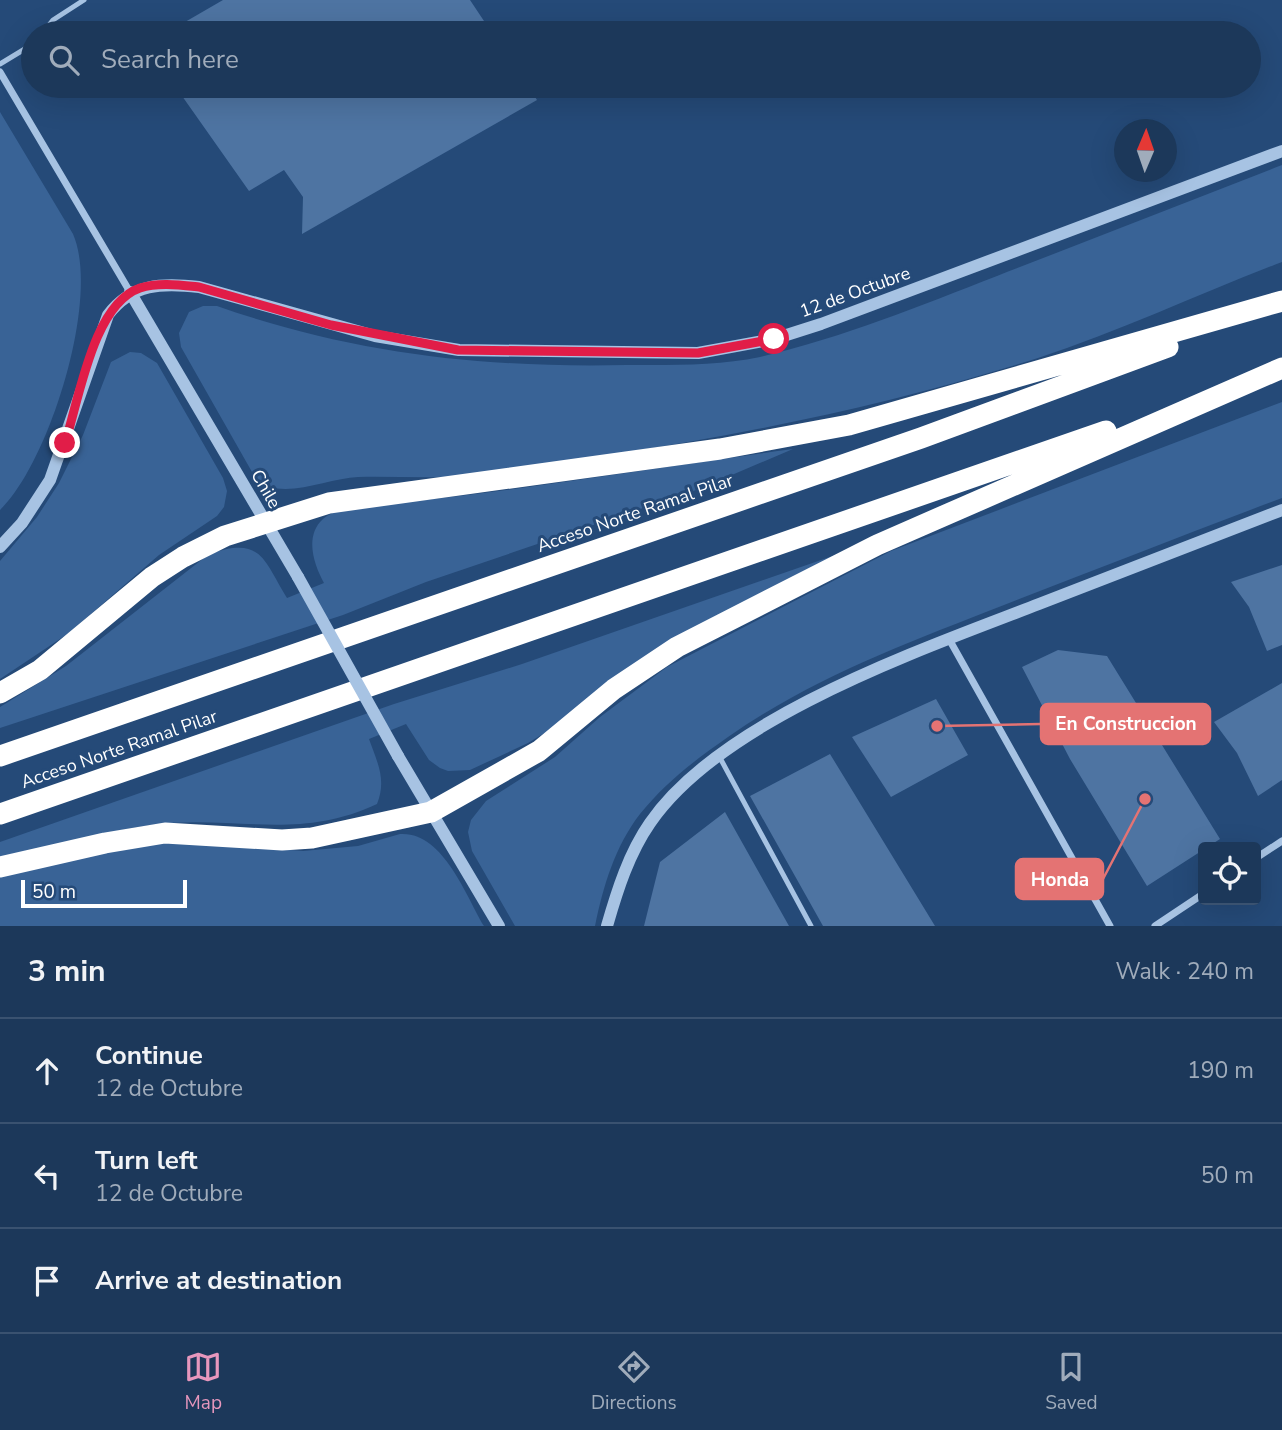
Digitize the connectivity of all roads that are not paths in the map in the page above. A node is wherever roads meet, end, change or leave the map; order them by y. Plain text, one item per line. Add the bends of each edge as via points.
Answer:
1 (84, 0) edge
2 (52, 21) edge
3 (21, 51) edge
4 (0, 64) edge
5 (0, 72) edge
6 (1282, 151) edge
7 (131, 292) junction
8 (1282, 303) edge
9 (1282, 366) edge
10 (1282, 510) edge
11 (266, 523) junction
12 (0, 547) edge
13 (950, 639) junction
14 (0, 693) edge
15 (0, 756) edge
16 (719, 756) junction
17 (431, 812) junction
18 (0, 814) edge
19 (1282, 841) edge
20 (1261, 855) edge
21 (0, 867) edge
22 (1198, 897) edge
23 (499, 926) edge
24 (607, 926) edge
25 (811, 926) edge
26 (1110, 926) edge
27 (1155, 926) edge

1 - 2 lane
3 - 4 lane
5 - 7 street, Chile
6 - 7 street, 12 de Octubre via 821,324 774,339 698,353 458,350 353,331 199,287 158,285
7 - 11 street, Chile
7 - 12 street via 117,303 100,330 50,480
8 - 11 highway via 849,425 693,453 329,503
8 - 15 highway, Acceso Norte Ramal Pilar via 921,438
9 - 17 highway via 877,545 677,648 614,689 503,775
9 - 18 highway, Acceso Norte Ramal Pilar via 1119,427
10 - 13 street
11 - 14 highway via 225,536 183,557 60,654
11 - 17 street, Chile, bridge
13 - 16 street via 798,707
13 - 26 street
16 - 24 street via 650,823
16 - 25 lane
17 - 21 highway via 312,838 166,833
17 - 23 street, Chile
19 - 20 street
22 - 27 street

